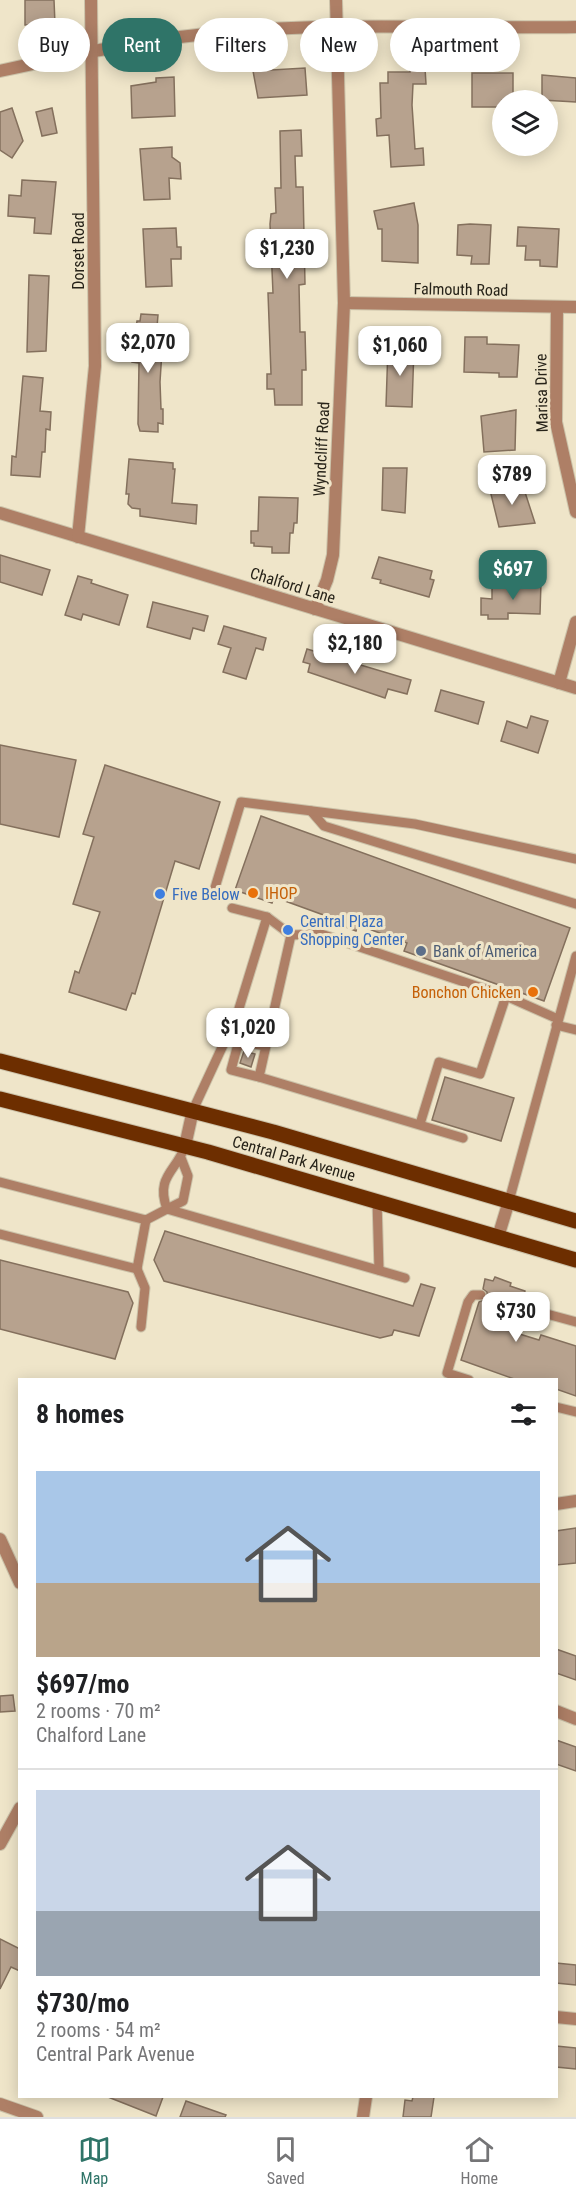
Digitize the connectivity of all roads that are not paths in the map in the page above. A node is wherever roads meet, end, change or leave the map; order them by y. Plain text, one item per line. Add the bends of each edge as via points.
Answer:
1 (92, 0) edge
2 (336, 0) edge
3 (335, 18) edge
4 (576, 27) edge
5 (378, 28) edge
6 (300, 30) edge
7 (93, 50) junction
8 (0, 71) edge
9 (336, 72) edge
10 (344, 303) junction
11 (557, 307) junction
12 (576, 307) edge
13 (576, 512) edge
14 (0, 513) edge
15 (78, 537) junction
16 (315, 609) junction
17 (576, 622) edge
18 (560, 683) junction
19 (576, 688) edge
20 (311, 811) junction
21 (576, 859) edge
22 (214, 891) dead end
23 (576, 904) edge
24 (232, 908) dead end
25 (267, 917) junction
26 (291, 935) junction
27 (576, 956) edge
28 (506, 996) junction
29 (557, 1022) junction
30 (576, 1030) edge
31 (265, 1046) junction
32 (0, 1061) edge
33 (259, 1077) junction
34 (0, 1099) edge
35 (193, 1110) junction
36 (420, 1124) junction
37 (463, 1138) dead end
38 (183, 1152) junction
39 (0, 1182) edge
40 (377, 1200) junction
41 (509, 1201) junction
42 (167, 1209) junction
43 (147, 1220) junction
44 (576, 1221) edge
45 (0, 1234) edge
46 (498, 1237) junction
47 (576, 1260) edge
48 (137, 1269) junction
49 (379, 1270) junction
50 (405, 1278) dead end
51 (481, 1295) dead end
52 (521, 1307) dead end
53 (576, 1322) edge
54 (141, 1327) dead end
55 (463, 1378) edge
56 (558, 1408) edge
57 (576, 1413) edge
58 (576, 1501) edge
59 (558, 1504) edge
60 (0, 1539) edge
61 (18, 1579) edge
62 (558, 1712) edge
63 (576, 1719) edge
64 (18, 1812) edge
65 (0, 1844) edge
66 (558, 2017) edge
67 (574, 2019) edge
68 (366, 2098) edge
69 (0, 2104) edge
70 (37, 2117) edge
71 (363, 2117) edge

1 - 7 street, Dorset Road
2 - 3 street, Wyndcliff Road
4 - 5 street
6 - 7 street via 207,34
7 - 8 street
7 - 15 street, Dorset Road via 95,366
9 - 10 street, Wyndcliff Road
10 - 11 street, Falmouth Road
10 - 16 street, Wyndcliff Road via 333,555
11 - 12 street, Falmouth Road
11 - 13 street, Marisa Drive via 556,422
14 - 15 street, Chalford Lane
15 - 16 street, Chalford Lane
16 - 18 street, Chalford Lane
17 - 18 street
18 - 19 street, Chalford Lane
20 - 21 lane via 415,824
20 - 22 lane via 241,802
20 - 23 lane via 324,826
24 - 25 lane
25 - 26 lane
25 - 35 lane via 237,1016
26 - 28 lane via 321,934
26 - 31 lane
27 - 29 lane
28 - 29 lane
28 - 36 lane via 480,1074 439,1062
29 - 30 lane
29 - 41 lane
31 - 33 lane
31 - 33 lane via 248,1047 244,1042 237,1048 231,1070 242,1069
32 - 35 main road, Central Park Avenue
33 - 36 lane
34 - 38 main road, Central Park Avenue
35 - 38 street
35 - 41 main road, Central Park Avenue
36 - 37 lane
38 - 40 main road, Central Park Avenue
38 - 42 lane via 169,1170 162,1196
38 - 42 lane via 188,1176 183,1201
39 - 43 lane
40 - 46 main road, Central Park Avenue
40 - 49 lane
41 - 44 main road, Central Park Avenue
41 - 46 street
42 - 43 lane
42 - 49 lane
43 - 48 lane
45 - 48 lane
46 - 47 main road, Central Park Avenue
48 - 54 lane via 145,1288
49 - 50 lane
51 - 55 lane via 473,1295 468,1302 447,1373
52 - 53 lane
56 - 57 lane
58 - 59 street
60 - 61 street
62 - 63 street
64 - 65 street
66 - 67 street
68 - 71 street
69 - 70 street

